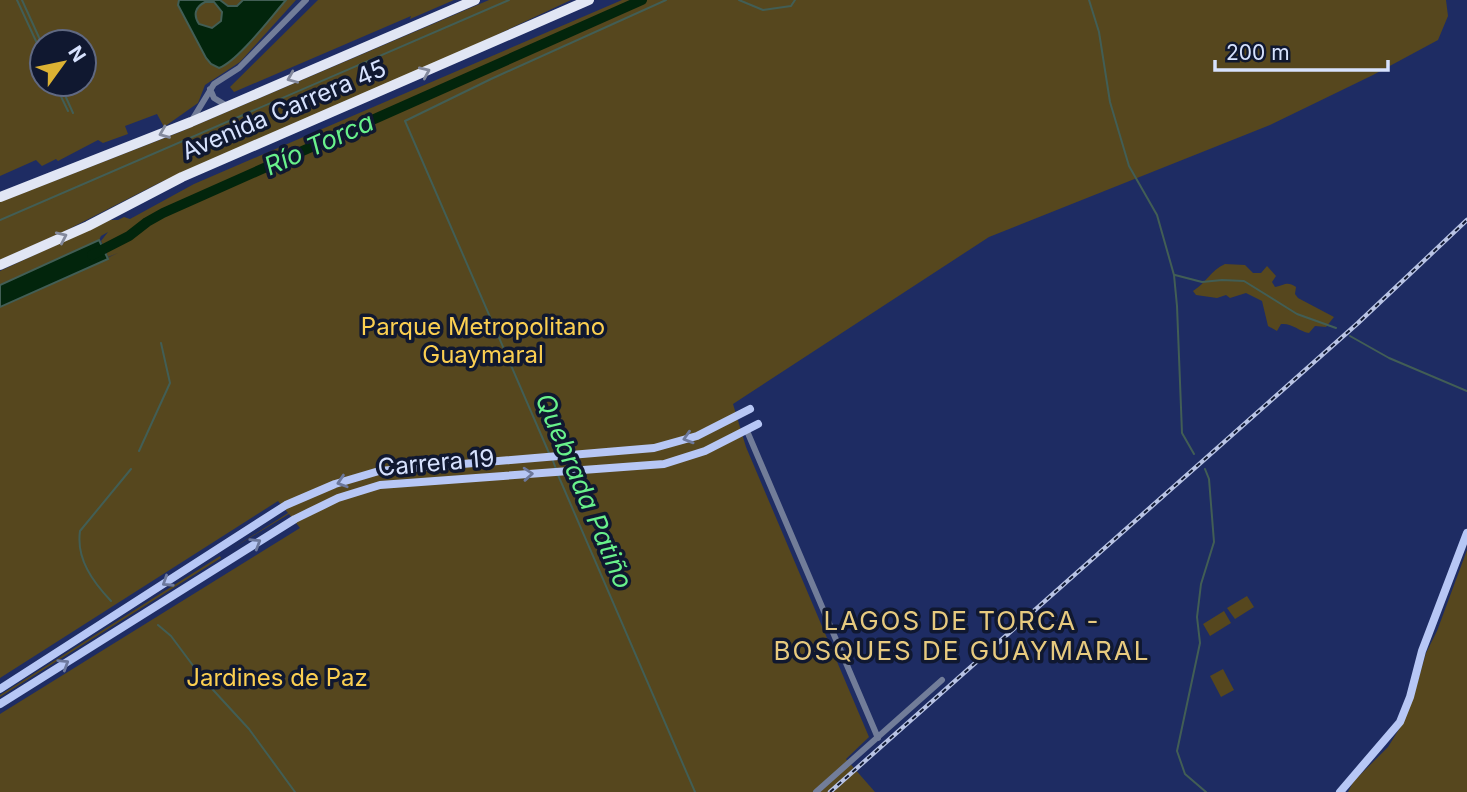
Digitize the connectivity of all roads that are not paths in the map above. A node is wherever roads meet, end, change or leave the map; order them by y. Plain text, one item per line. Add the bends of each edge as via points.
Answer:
1 (306, 0) edge
2 (475, 0) edge
3 (584, 1) edge
4 (209, 89) junction
5 (227, 106) junction
6 (191, 122) junction
7 (0, 197) edge
8 (0, 265) edge
9 (748, 410) joint
10 (753, 427) junction
11 (1467, 533) edge
12 (943, 680) dead end
13 (0, 689) edge
14 (0, 704) edge
15 (878, 738) junction
16 (816, 792) edge
17 (1340, 792) edge

1 - 4 street via 239,68
2 -> 5 highway, Avenida Carrera 45
8 -> 3 highway, Avenida Carrera 45 via 182,177
4 - 5 street
4 - 6 street
5 - 6 highway, Avenida Carrera 45
6 -> 7 highway, Avenida Carrera 45
9 - 10 street
9 -> 13 main road, Carrera 19 via 697,436 654,448 379,471 335,484 286,505
14 -> 10 main road, Carrera 19 via 295,519 338,498 380,485 664,464 705,451
10 - 15 street
11 - 17 main road via 1400,722
12 - 15 street
15 - 16 street

